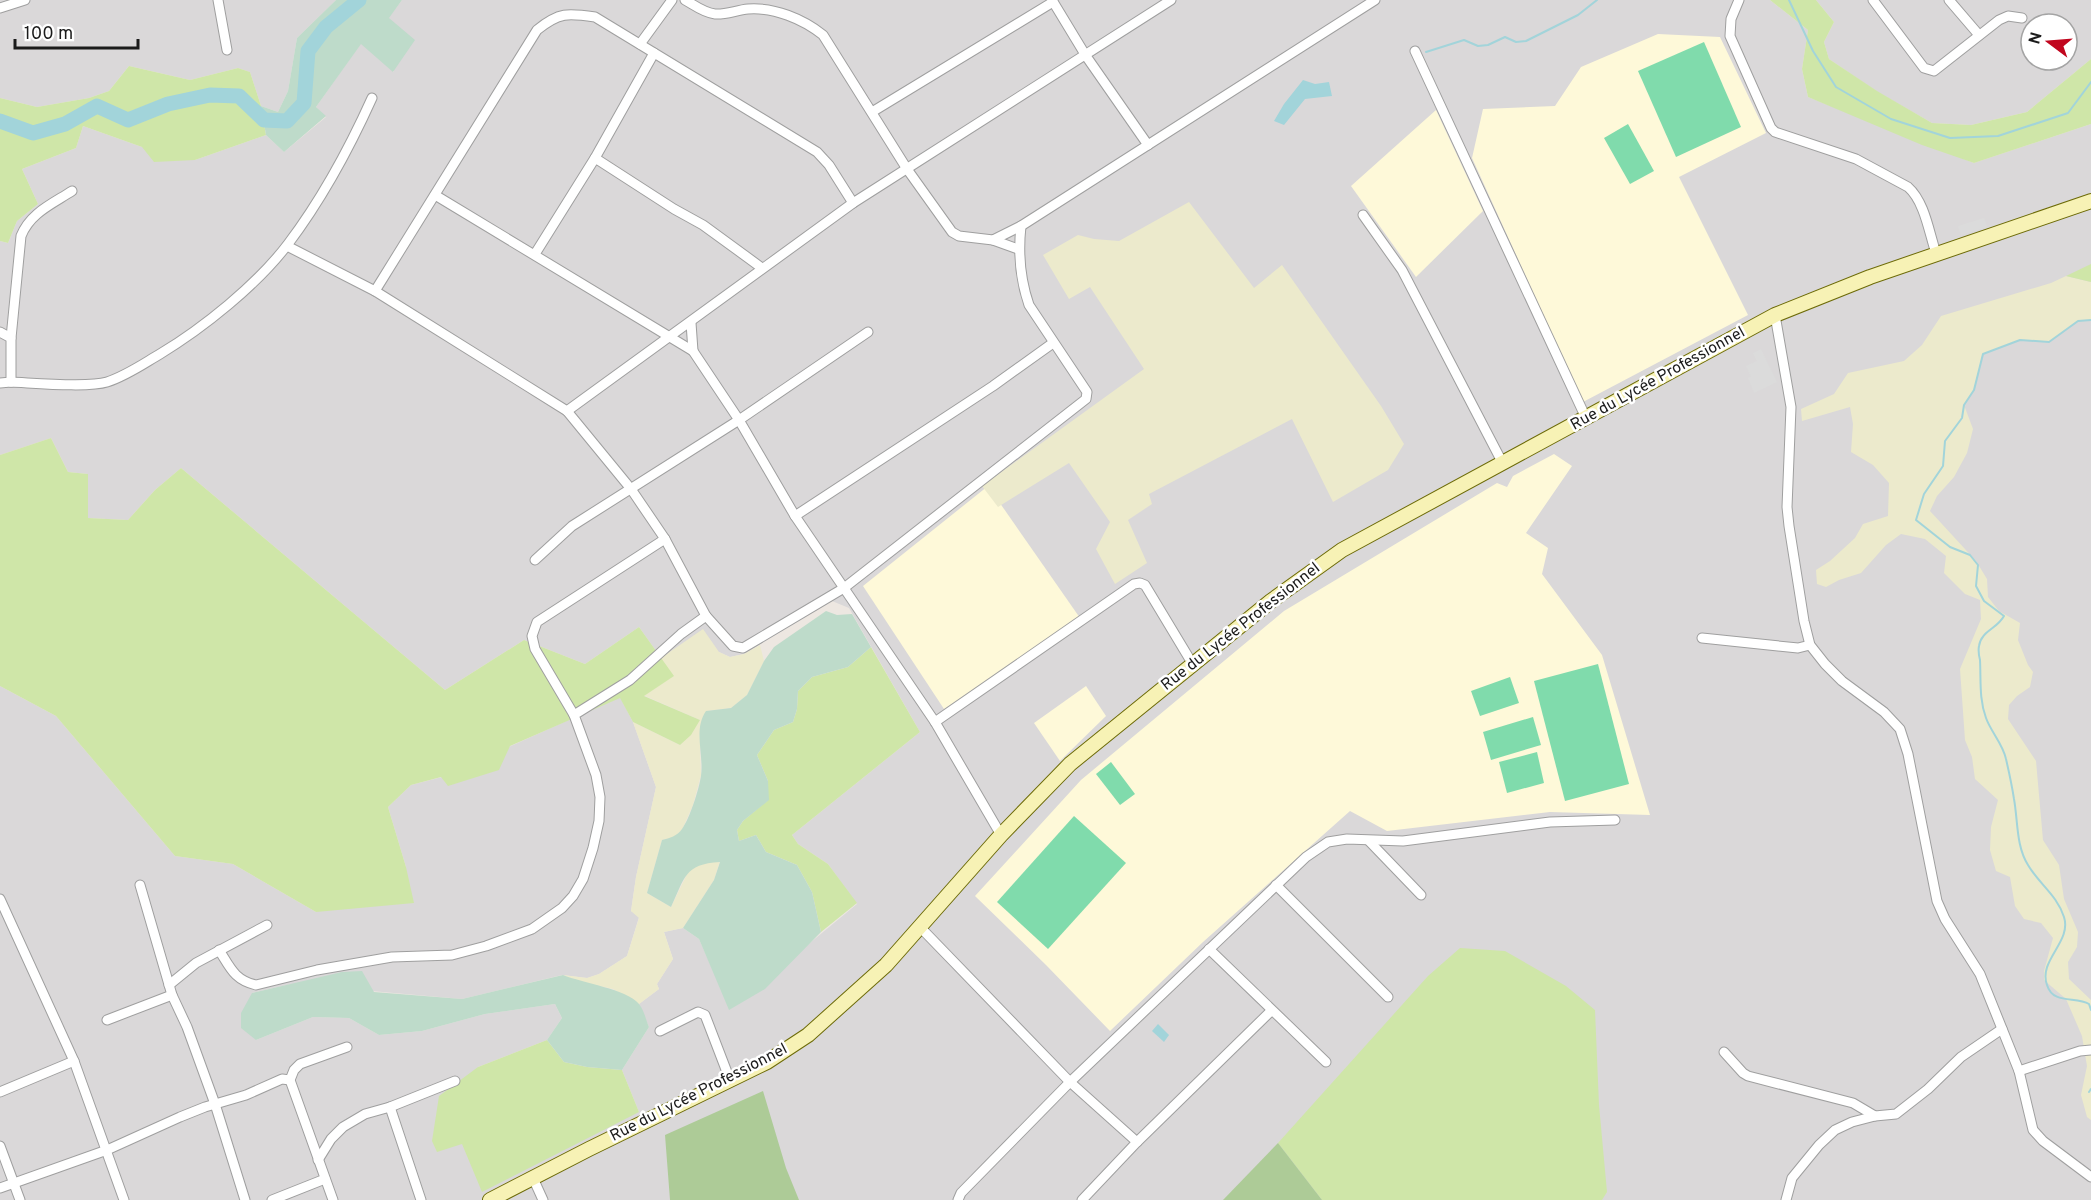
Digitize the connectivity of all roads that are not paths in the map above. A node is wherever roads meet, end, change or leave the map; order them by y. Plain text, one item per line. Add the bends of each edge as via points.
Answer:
1 (218, 0) edge
2 (672, 0) edge
3 (685, 0) edge
4 (1171, 0) edge
5 (1375, 0) edge
6 (1739, 0) edge
7 (1873, 0) edge
8 (1949, 0) edge
9 (22, 1) edge
10 (1053, 1) edge
11 (0, 8) edge
12 (2019, 18) edge
13 (1979, 35) junction
14 (640, 44) junction
15 (227, 50) dead end
16 (1415, 51) dead end
17 (654, 53) junction
18 (1086, 56) junction
19 (372, 98) dead end
20 (872, 112) junction
21 (1148, 145) junction
22 (595, 158) junction
23 (907, 169) junction
24 (72, 191) dead end
25 (435, 195) junction
26 (2091, 201) edge
27 (853, 203) junction
28 (1363, 215) dead end
29 (1021, 226) junction
30 (993, 240) junction
31 (287, 246) junction
32 (1018, 249) junction
33 (1936, 253) junction
34 (535, 254) junction
35 (762, 268) junction
36 (375, 291) junction
37 (1775, 315) junction
38 (691, 323) junction
39 (0, 332) edge
40 (868, 332) dead end
41 (11, 338) junction
42 (670, 338) junction
43 (1053, 343) junction
44 (693, 351) junction
45 (11, 382) junction
46 (0, 383) edge
47 (567, 411) junction
48 (1586, 418) junction
49 (739, 420) junction
50 (1502, 462) junction
51 (631, 489) junction
52 (795, 516) junction
53 (665, 539) junction
54 (535, 560) dead end
55 (844, 588) junction
56 (706, 616) junction
57 (1702, 638) dead end
58 (1810, 645) junction
59 (1192, 663) junction
60 (574, 715) junction
61 (934, 722) junction
62 (1615, 820) dead end
63 (1001, 836) junction
64 (1369, 841) junction
65 (140, 885) dead end
66 (1276, 885) junction
67 (1421, 895) dead end
68 (0, 898) edge
69 (267, 925) dead end
70 (920, 927) junction
71 (1209, 949) junction
72 (219, 950) junction
73 (170, 990) junction
74 (1388, 996) dead end
75 (1271, 1011) junction
76 (107, 1020) dead end
77 (2002, 1029) junction
78 (660, 1031) dead end
79 (347, 1047) dead end
80 (2091, 1050) edge
81 (1724, 1052) dead end
82 (74, 1061) junction
83 (1326, 1062) dead end
84 (2019, 1071) junction
85 (290, 1080) junction
86 (730, 1080) junction
87 (455, 1082) dead end
88 (1070, 1082) junction
89 (0, 1092) edge
90 (215, 1104) junction
91 (390, 1107) junction
92 (1875, 1116) junction
93 (1137, 1142) junction
94 (0, 1146) edge
95 (107, 1150) junction
96 (318, 1160) junction
97 (2091, 1177) edge
98 (533, 1178) junction
99 (325, 1179) junction
100 (14, 1184) junction
101 (0, 1188) edge
102 (20, 1200) edge
103 (124, 1200) edge
104 (245, 1200) edge
105 (272, 1200) edge
106 (333, 1200) edge
107 (421, 1200) edge
108 (490, 1200) edge
109 (543, 1200) edge
110 (958, 1200) edge
111 (1082, 1200) edge
112 (1786, 1200) edge

1 - 15 street
2 - 14 street
3 - 20 street via 716,14 749,9 771,11 812,27 822,35
4 - 18 street
5 - 21 street
6 - 33 street via 1731,19 1730,36 1771,128 1856,159 1908,187 1914,192
7 - 13 street via 1928,70 1934,71
8 - 13 street
9 - 11 street
10 - 18 street
10 - 20 street
12 - 13 street via 2004,17
14 - 17 street
14 - 25 street via 595,17 558,15 546,23 537,30
16 - 48 street
17 - 22 street
17 - 27 street via 817,152
18 - 21 street
18 - 23 street
19 - 31 street via 350,147
20 - 23 street
21 - 29 street
22 - 34 street
22 - 35 street via 703,225
23 - 27 street
23 - 30 street via 952,232
24 - 41 street via 32,216 25,225
25 - 34 street
25 - 36 street
26 - 33 main road, Rue du Lycée Professionnel
27 - 35 street
28 - 50 street via 1402,270
29 - 30 street
29 - 32 street
30 - 32 street
31 - 36 street
31 - 45 street via 252,284 183,339 122,376 96,384
32 - 43 street via 1029,305
33 - 37 main road, Rue du Lycée Professionnel
34 - 42 street
35 - 38 street
36 - 47 street
37 - 48 main road, Rue du Lycée Professionnel
37 - 58 street via 1791,407 1789,526
38 - 42 street
38 - 44 street
39 - 41 street
40 - 49 street
41 - 45 street
42 - 44 street
42 - 47 street
43 - 52 street
43 - 55 street via 1087,392 1086,399
44 - 49 street
45 - 46 street
47 - 51 street
48 - 50 main road, Rue du Lycée Professionnel
49 - 51 street
49 - 52 street
50 - 59 main road, Rue du Lycée Professionnel via 1342,550
51 - 53 street
51 - 54 street via 572,526
52 - 55 street
53 - 56 street
53 - 60 street via 537,622 532,636 535,650
55 - 56 street via 743,648 733,646
55 - 61 street
56 - 60 street via 630,681
57 - 58 street via 1798,648
58 - 77 street via 1842,681 1900,729 1937,902 1980,974
59 - 61 street via 1145,585 1134,584
59 - 63 main road, Rue du Lycée Professionnel via 1070,764
60 - 72 street via 596,775 599,821 584,879 549,919 532,929 452,956 392,957 256,985 236,976
61 - 63 street
62 - 64 street via 1550,822 1402,841
63 - 70 main road, Rue du Lycée Professionnel
64 - 66 street via 1328,842
64 - 67 street
65 - 73 street
66 - 71 street
66 - 74 street
68 - 82 street
69 - 72 street
70 - 86 main road, Rue du Lycée Professionnel via 886,965 808,1035
70 - 88 street
71 - 75 street
71 - 88 street
72 - 73 street via 196,963
73 - 76 street
73 - 90 street
75 - 83 street
75 - 93 street
77 - 84 street
77 - 92 street via 1961,1057 1904,1110
78 - 86 street via 698,1012 705,1015
79 - 85 street via 300,1064
80 - 84 street
81 - 92 street via 1748,1076 1853,1103
82 - 89 street
82 - 95 street
84 - 97 street via 2033,1130
85 - 90 street via 282,1079
85 - 96 street
86 - 98 main road, Rue du Lycée Professionnel
87 - 91 street
88 - 93 street
88 - 110 street
90 - 95 street
90 - 104 street
91 - 96 street via 365,1114 343,1127
91 - 107 street
92 - 112 street via 1835,1130 1819,1145 1792,1178
93 - 111 street
94 - 100 street
95 - 100 street
95 - 103 street
96 - 99 street
98 - 108 main road, Rue du Lycée Professionnel
98 - 109 street
99 - 105 street
99 - 106 street
100 - 101 street
100 - 102 street

